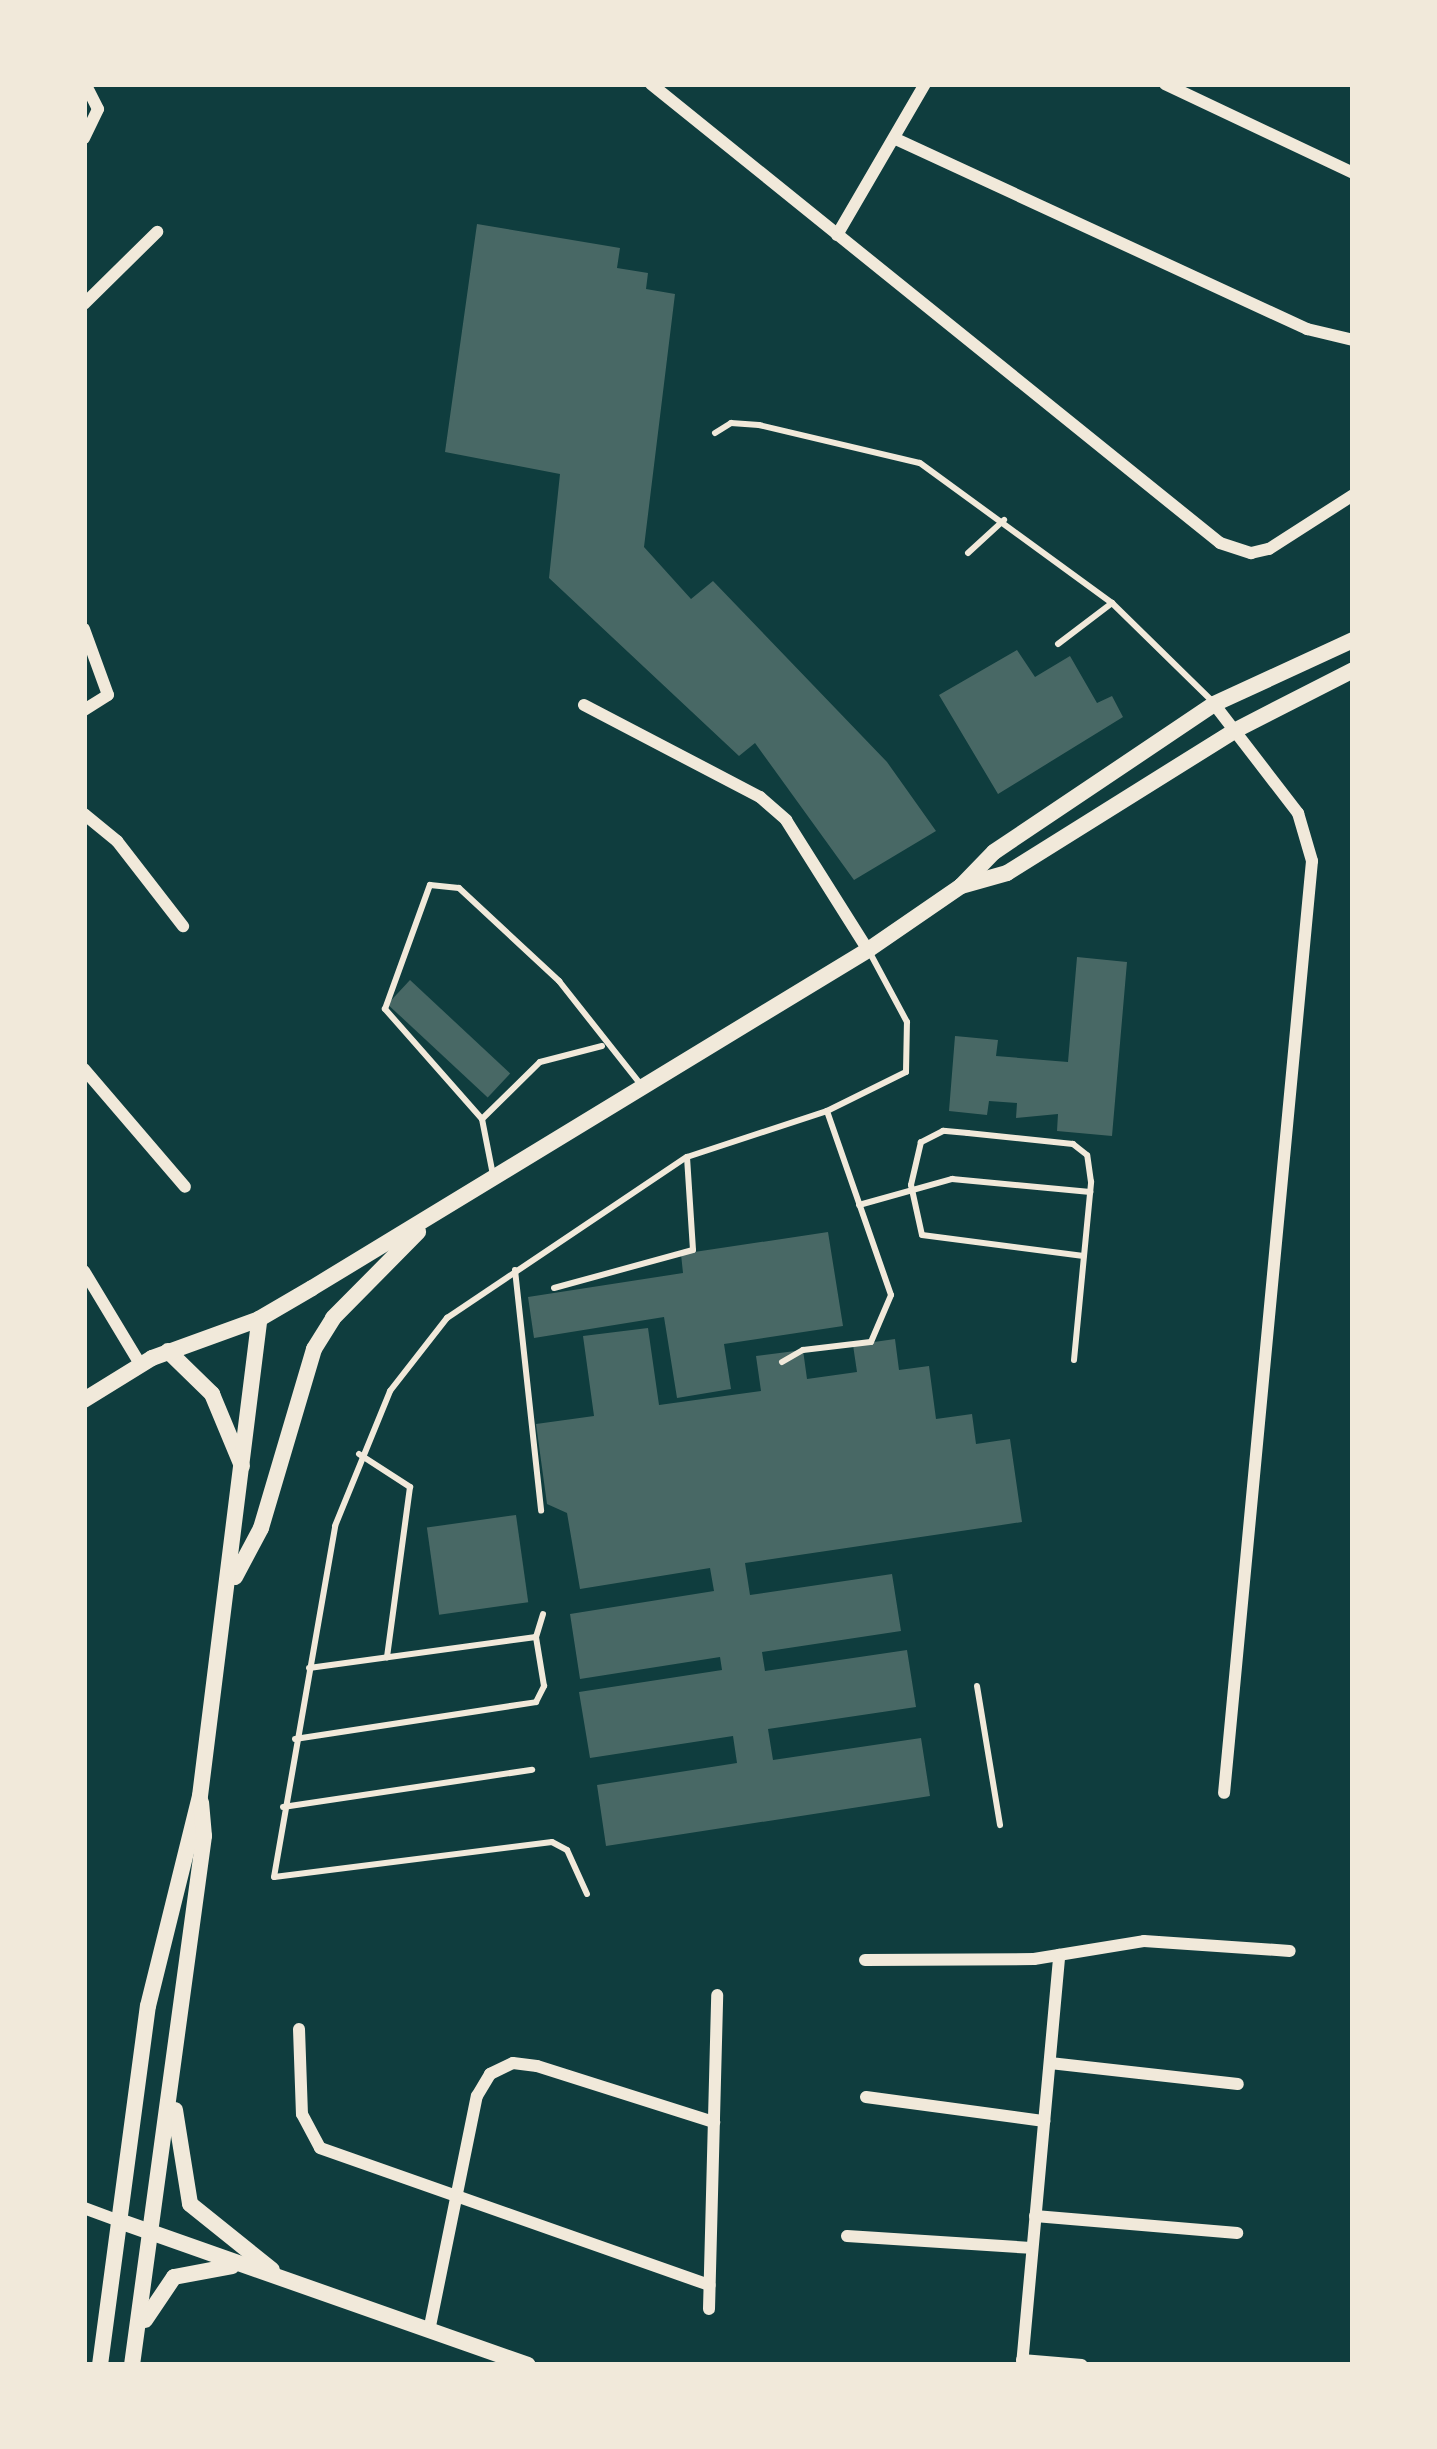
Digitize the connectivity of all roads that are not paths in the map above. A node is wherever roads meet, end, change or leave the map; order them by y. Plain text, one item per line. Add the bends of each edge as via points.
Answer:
1 (85, 84) edge
2 (651, 84) edge
3 (925, 84) edge
4 (1165, 84) edge
5 (84, 138) edge
6 (898, 140) junction
7 (1353, 173) edge
8 (157, 232) dead end
9 (837, 235) junction
10 (84, 304) edge
11 (1353, 340) edge
12 (715, 433) dead end
13 (1353, 495) edge
14 (1004, 520) junction
15 (968, 553) dead end
16 (1112, 603) junction
17 (84, 629) edge
18 (1353, 640) edge
19 (1058, 644) dead end
20 (1353, 670) edge
21 (584, 704) dead end
22 (1214, 704) junction
23 (84, 710) edge
24 (1236, 730) junction
25 (84, 814) edge
26 (961, 886) junction
27 (183, 926) dead end
28 (868, 950) junction
29 (604, 1046) junction
30 (84, 1069) edge
31 (642, 1086) junction
32 (827, 1112) junction
33 (482, 1119) junction
34 (688, 1157) junction
35 (493, 1179) junction
36 (911, 1185) junction
37 (184, 1186) dead end
38 (1090, 1192) junction
39 (859, 1205) junction
40 (440, 1210) junction
41 (1084, 1256) junction
42 (514, 1269) junction
43 (84, 1271) edge
44 (554, 1288) dead end
45 (259, 1319) junction
46 (168, 1351) junction
47 (1074, 1360) dead end
48 (782, 1362) dead end
49 (140, 1364) junction
50 (84, 1400) edge
51 (359, 1454) junction
52 (245, 1472) junction
53 (541, 1510) dead end
54 (230, 1586) junction
55 (543, 1614) dead end
56 (536, 1637) junction
57 (387, 1657) junction
58 (309, 1668) junction
59 (977, 1686) dead end
60 (296, 1738) junction
61 (532, 1771) dead end
62 (1224, 1793) dead end
63 (200, 1796) junction
64 (283, 1807) junction
65 (1000, 1825) dead end
66 (587, 1894) dead end
67 (1290, 1952) dead end
68 (1059, 1955) junction
69 (865, 1960) dead end
70 (717, 1995) dead end
71 (299, 2029) dead end
72 (174, 2061) junction
73 (1049, 2063) junction
74 (1238, 2084) dead end
75 (866, 2097) dead end
76 (1044, 2121) junction
77 (715, 2122) junction
78 (462, 2198) junction
79 (84, 2208) edge
80 (1034, 2216) junction
81 (122, 2222) junction
82 (151, 2233) junction
83 (1237, 2233) dead end
84 (847, 2236) dead end
85 (1031, 2248) junction
86 (238, 2265) junction
87 (290, 2283) junction
88 (710, 2285) junction
89 (709, 2309) dead end
90 (429, 2331) junction
91 (1022, 2363) edge
92 (100, 2365) edge
93 (132, 2365) edge
94 (526, 2365) edge
95 (1082, 2365) edge

1 - 5 street via 98,109
2 - 9 street
3 - 6 street
4 - 7 street
6 - 9 street
6 - 11 street via 1307,329
8 - 10 street
9 - 13 street via 1233,550 1269,549
12 - 14 lane via 731,423 759,424 886,451 952,480
14 - 15 lane
14 - 16 lane
16 - 19 lane
16 - 22 lane
17 - 23 street via 107,695
18 - 22 street
20 - 24 street
21 - 28 street via 760,797 786,820
22 - 24 street
22 - 26 street via 994,852
24 - 26 street via 1007,873
24 - 62 street via 1298,813 1312,861
25 - 27 street via 117,841
26 - 28 street
28 - 31 street
28 - 32 lane via 901,1005 911,1056 897,1082
29 - 31 lane
29 - 33 lane via 540,1062
29 - 33 lane via 560,981 484,910 451,883 430,885 385,1009
30 - 37 street
31 - 35 street
32 - 34 lane
32 - 39 lane
33 - 35 lane
34 - 42 lane
34 - 44 lane via 693,1250
35 - 40 street
36 - 38 lane via 952,1179
36 - 38 lane via 921,1142 943,1131 1073,1144 1088,1156
36 - 39 lane
36 - 41 lane via 922,1235 934,1242
38 - 41 lane
39 - 48 lane via 891,1295 882,1328 871,1342 803,1350
40 - 45 street
40 - 54 street via 333,1318 314,1348 261,1528
41 - 47 lane
42 - 51 lane via 447,1318 415,1354
42 - 53 lane
43 - 49 street
45 - 46 street
45 - 52 street
46 - 49 street
46 - 52 street via 212,1394
49 - 50 street
51 - 57 lane via 410,1487
51 - 58 lane via 334,1526
52 - 54 street
54 - 63 street
55 - 56 lane
56 - 57 lane
56 - 60 lane via 544,1686 536,1702
57 - 58 lane
58 - 60 lane
59 - 65 lane
60 - 64 lane
61 - 64 lane
63 - 72 street via 204,1836
63 - 81 street via 148,2006
64 - 66 lane via 274,1877 552,1842 567,1850
67 - 68 street via 1144,1941
68 - 69 street
68 - 73 street
70 - 77 street
71 - 78 street via 310,2139
72 - 82 street
72 - 87 street via 177,2158 190,2204
73 - 74 street
73 - 76 street
75 - 76 street
76 - 80 street
77 - 78 street via 537,2066 501,2067 477,2096
77 - 88 street
78 - 88 street
78 - 90 street
79 - 81 street
80 - 83 street
80 - 85 street
81 - 82 street
81 - 92 street
82 - 86 street
82 - 93 street
84 - 85 street
85 - 91 street
86 - 87 street
86 - 93 street via 164,2284
87 - 90 street
88 - 89 street
90 - 94 street
91 - 95 street

